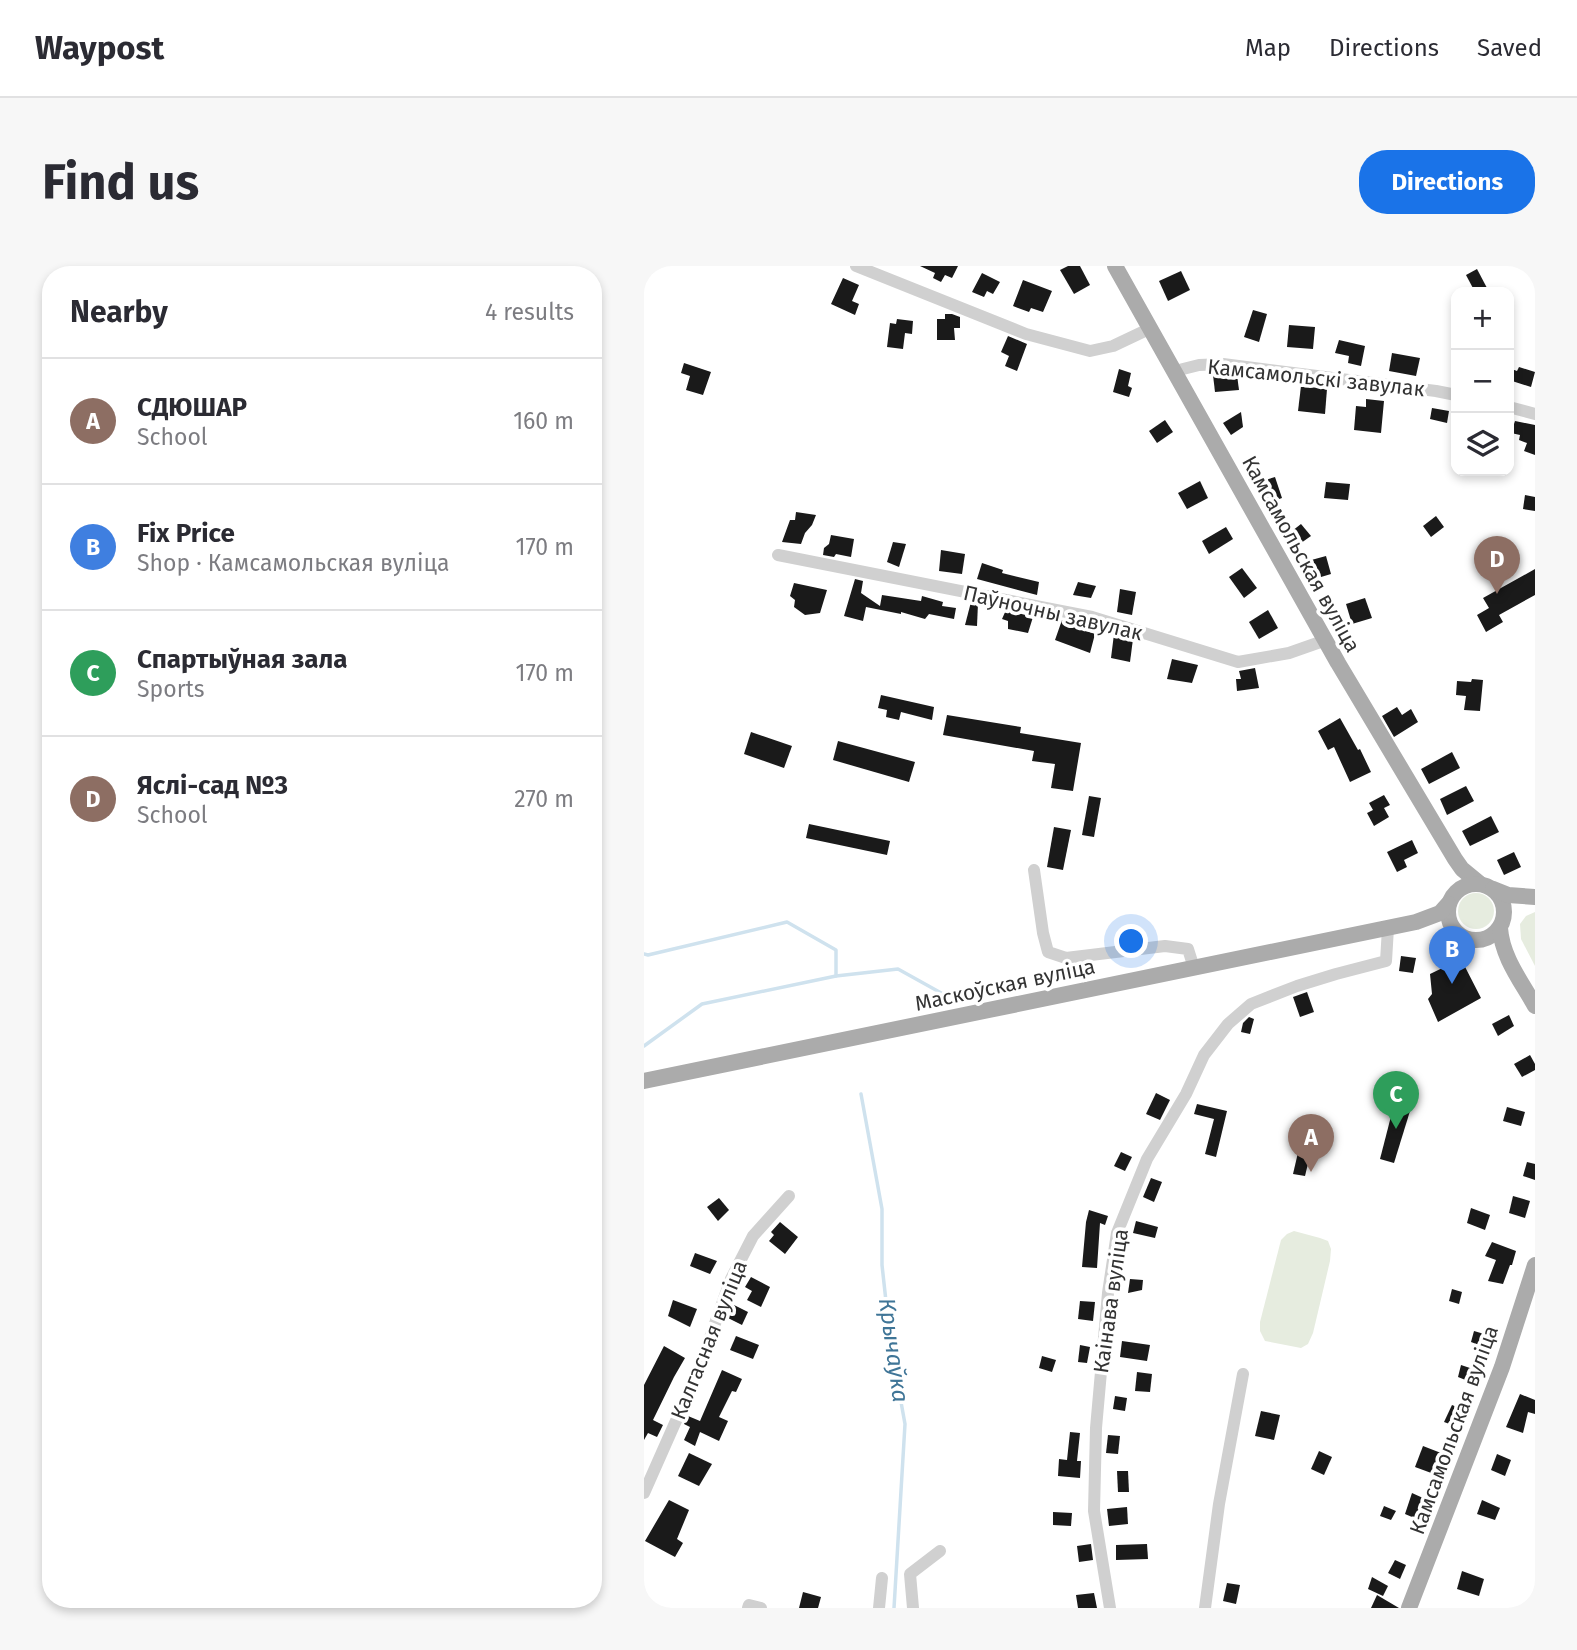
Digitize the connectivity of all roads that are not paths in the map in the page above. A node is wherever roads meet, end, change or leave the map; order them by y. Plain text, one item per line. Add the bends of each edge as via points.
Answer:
1 (856, 266) edge
2 (1115, 266) edge
3 (1151, 328) junction
4 (1175, 371) junction
5 (1451, 394) edge
6 (1514, 408) edge
7 (1535, 414) edge
8 (778, 555) dead end
9 (1326, 640) junction
10 (1455, 859) junction
11 (1034, 870) dead end
12 (1486, 886) junction
13 (1535, 897) edge
14 (1450, 900) junction
15 (1416, 922) junction
16 (1502, 924) junction
17 (1388, 928) junction
18 (1457, 933) junction
19 (1475, 941) junction
20 (1509, 962) junction
21 (1194, 968) junction
22 (1535, 1006) edge
23 (644, 1081) edge
24 (789, 1196) dead end
25 (1535, 1265) edge
26 (1243, 1374) dead end
27 (644, 1493) edge
28 (940, 1551) dead end
29 (882, 1578) dead end
30 (748, 1608) edge
31 (761, 1608) edge
32 (879, 1608) edge
33 (913, 1608) edge
34 (1110, 1608) edge
35 (1205, 1608) edge
36 (1409, 1608) edge

1 - 3 street via 1026,334 1090,351
2 - 3 main road, Камсамольская вуліца
3 - 4 main road, Камсамольская вуліца
4 - 5 street, Камсамольскі завулак via 1223,364
4 - 9 main road, Камсамольская вуліца
6 - 7 street
8 - 9 street, Паўночны завулак via 1092,617 1238,662 1289,653
9 - 10 main road, Камсамольская вуліца
10 - 12 main road, Камсамольская вуліца
10 - 14 main road via 1456,883
11 - 21 street via 1048,952 1066,958 1165,946 1188,949
12 - 13 main road via 1508,895
12 - 14 main road via 1468,884
12 - 16 main road via 1500,897
13 - 16 main road via 1520,901
14 - 15 main road, Маскоўская вуліца via 1440,913
14 - 18 main road via 1447,915
15 - 17 main road, Маскоўская вуліца
15 - 18 main road, Маскоўская вуліца
16 - 19 main road via 1493,935
16 - 20 main road via 1501,939
17 - 21 main road, Маскоўская вуліца
17 - 34 street, Каінава вуліца via 1386,961 1251,1004 1228,1024 1204,1055 1147,1159 1117,1233 1096,1428 1094,1511
18 - 19 main road
19 - 20 main road via 1492,947
20 - 22 main road
21 - 23 main road, Маскоўская вуліца
24 - 27 street, Калгасная вуліца via 754,1236 731,1279 698,1371
25 - 36 main road, Камсамольская вуліца via 1502,1367
26 - 35 street
28 - 33 street via 910,1573
29 - 32 street
30 - 31 street

